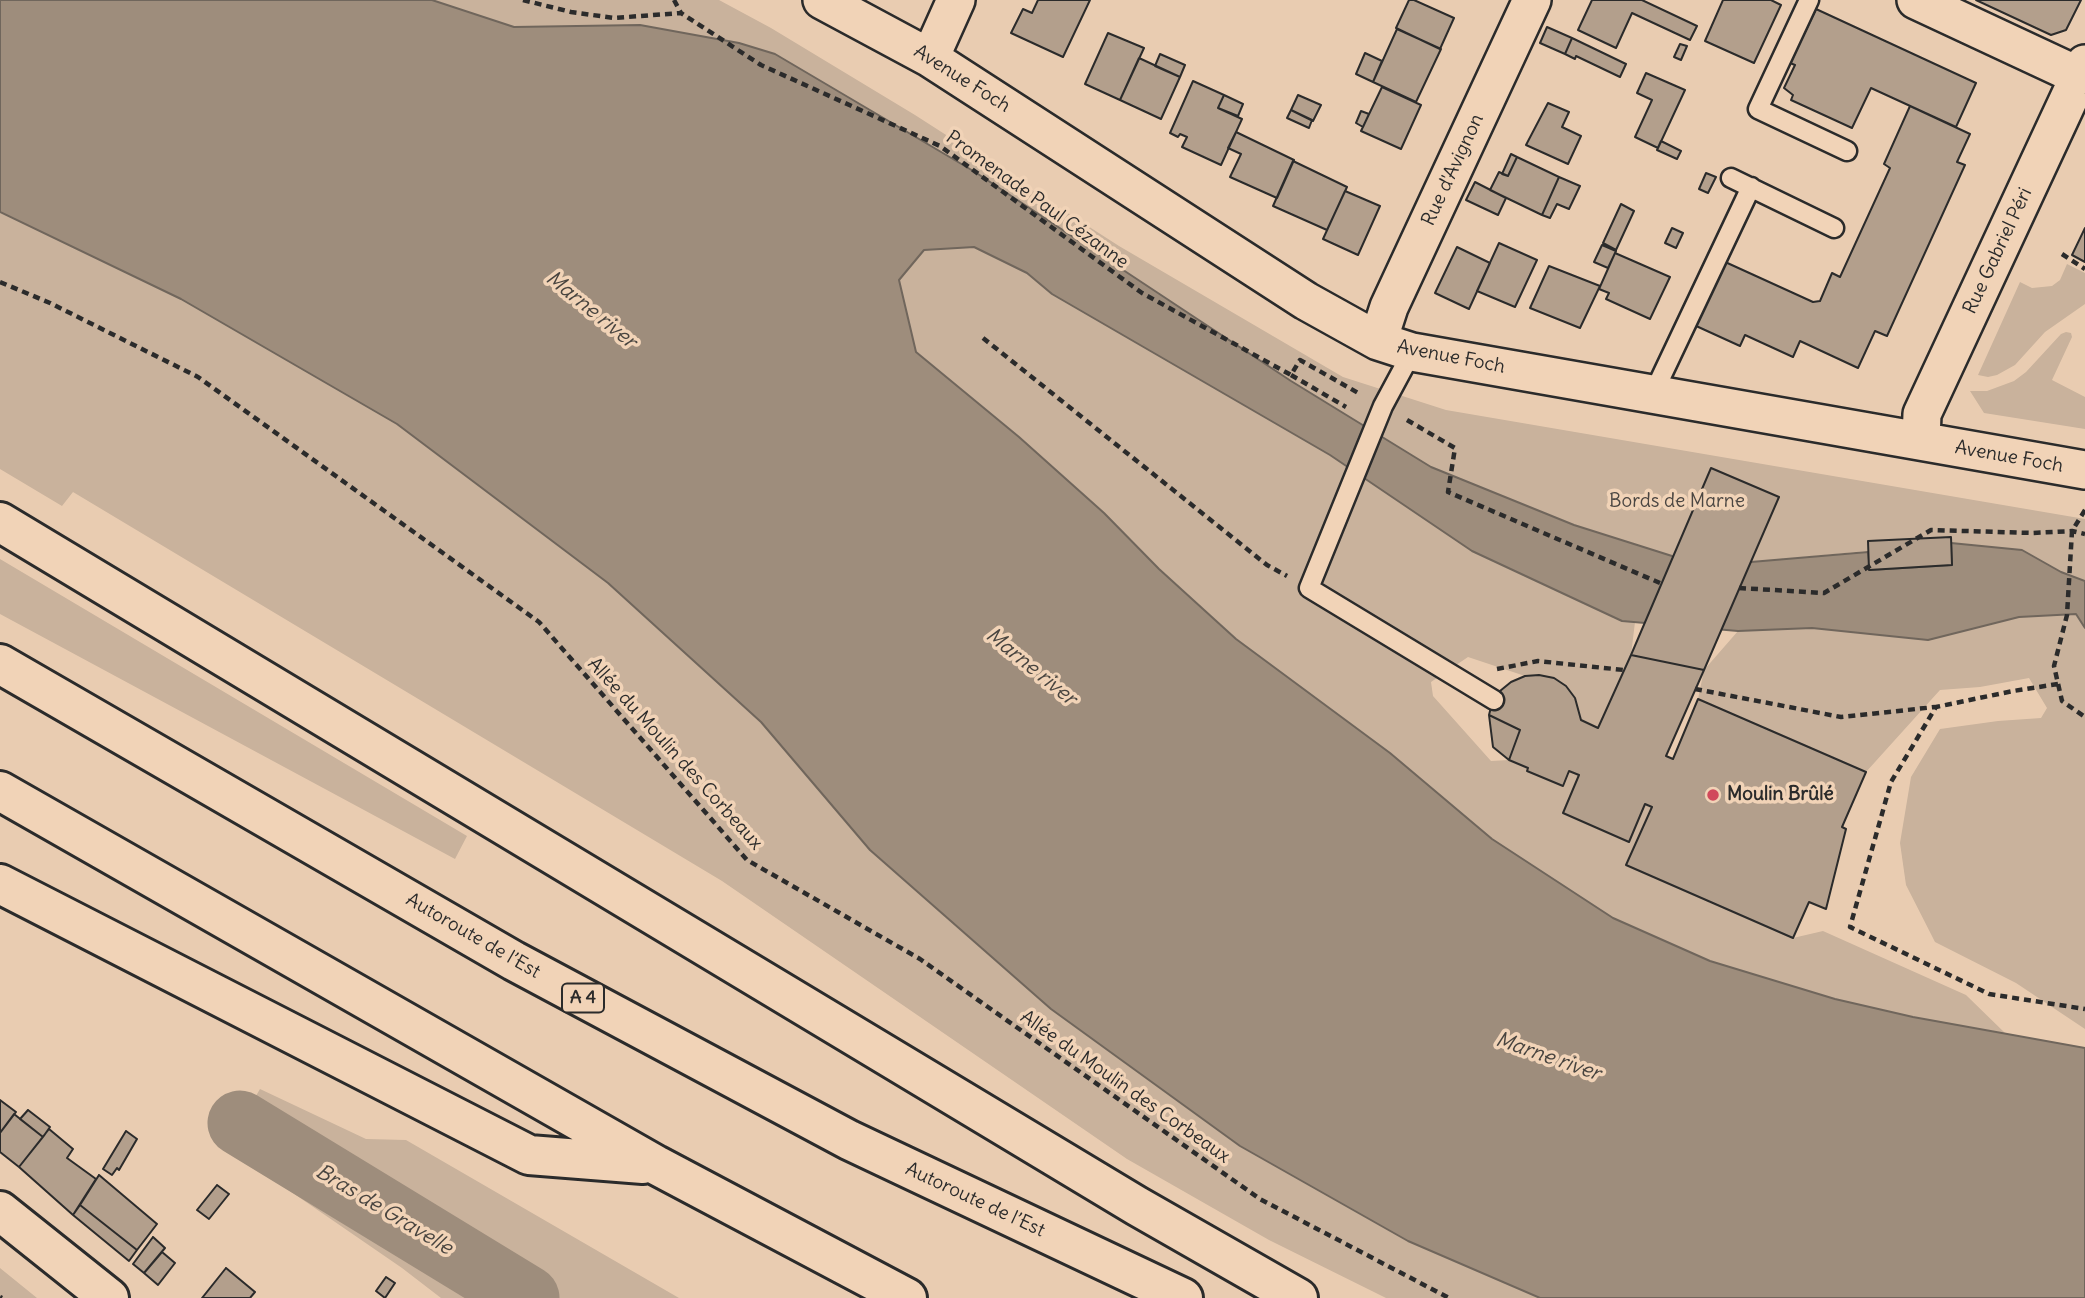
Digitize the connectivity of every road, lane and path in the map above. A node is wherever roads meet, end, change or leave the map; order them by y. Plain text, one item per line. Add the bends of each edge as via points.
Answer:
1 (523, 0) edge
2 (556, 0) edge
3 (674, 0) edge
4 (822, 0) edge
5 (956, 0) edge
6 (1532, 0) edge
7 (1809, 0) edge
8 (1916, 0) edge
9 (540, 2) edge
10 (552, 8) junction
11 (681, 13) junction
12 (930, 58) junction
13 (2082, 70) edge
14 (1847, 151) dead end
15 (1731, 178) dead end
16 (1751, 187) junction
17 (1834, 228) dead end
18 (2062, 254) dead end
19 (2085, 269) edge
20 (0, 282) edge
21 (983, 338) dead end
22 (1395, 346) junction
23 (1291, 375) junction
24 (1358, 393) dead end
25 (1653, 394) junction
26 (1383, 406) junction
27 (1346, 407) dead end
28 (1921, 441) junction
29 (2085, 470) edge
30 (2085, 510) edge
31 (0, 522) edge
32 (2072, 531) junction
33 (2085, 534) edge
34 (1660, 583) dead end
35 (1740, 588) dead end
36 (1309, 589) junction
37 (0, 664) edge
38 (1624, 670) dead end
39 (1461, 680) junction
40 (2058, 684) junction
41 (1695, 690) dead end
42 (1494, 700) dead end
43 (1936, 707) junction
44 (2085, 717) edge
45 (0, 791) edge
46 (9, 888) edge
47 (2085, 1009) edge
48 (656, 1165) junction
49 (0, 1211) edge
50 (109, 1298) edge
51 (907, 1298) edge
52 (1184, 1298) edge
53 (1298, 1298) edge
54 (1449, 1298) edge

1 - 9 path
2 - 10 path
3 - 11 path
4 - 12 street, Avenue Foch
5 - 12 street
6 - 22 street, Rue d'Avignon via 1389,307
7 - 14 lane via 1758,109
8 - 13 street
9 - 10 path
10 - 11 path via 614,18
11 - 23 path, Promenade Paul Cézanne via 770,69 940,146 1142,293
12 - 22 street, Avenue Foch via 1306,302
13 - 28 street, Rue Gabriel Péri via 1922,414
15 - 16 lane
16 - 17 lane
16 - 25 lane
18 - 19 path
20 - 54 path, Allée du Moulin des Corbeaux via 198,377 539,622 747,860 920,959 1260,1199
21 - 36 path via 1267,565
22 - 25 street, Avenue Foch
22 - 26 lane
23 - 24 path via 1300,360
23 - 27 path, Promenade Paul Cézanne
25 - 28 street, Avenue Foch
26 - 34 path via 1455,448 1448,492
26 - 36 lane
28 - 29 street, Avenue Foch
30 - 32 path
31 - 53 main road via 1125,1199
32 - 33 path
32 - 35 path via 1931,530 1824,593
32 - 40 path via 2067,615 2054,666
36 - 39 lane
37 - 52 main road, Autoroute de l’Est / A 4 via 514,961 836,1133
38 - 39 path via 1538,661
39 - 42 lane
40 - 43 path
40 - 44 path via 2062,701
41 - 43 path via 1841,717
43 - 47 path via 1891,782 1850,927 1989,993
45 - 48 main road
46 - 48 main road via 529,1155
48 - 51 main road
49 - 50 main road

